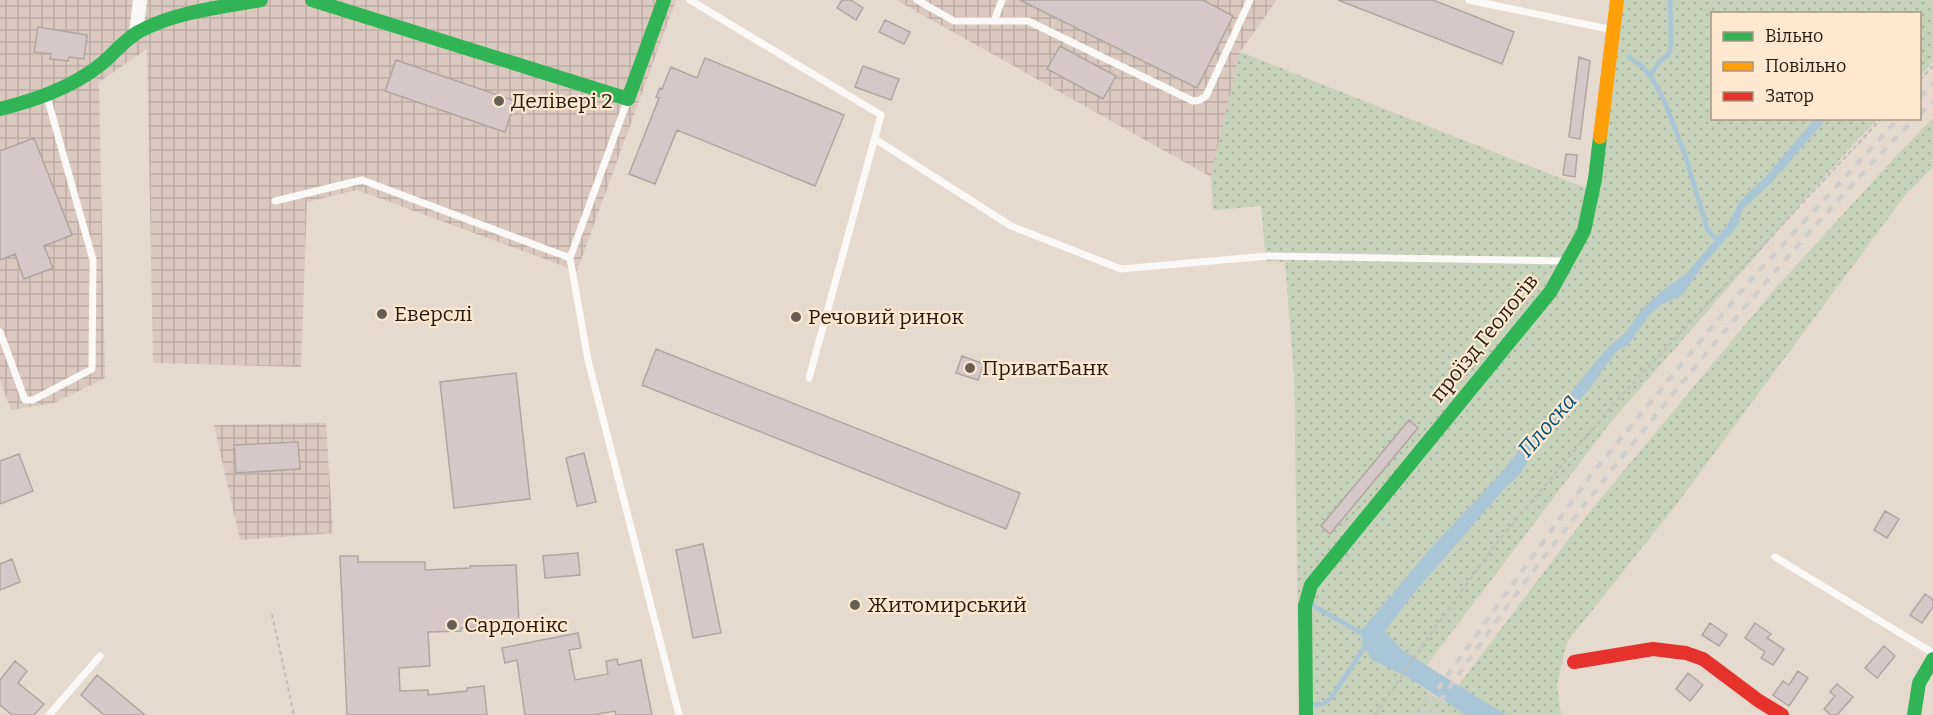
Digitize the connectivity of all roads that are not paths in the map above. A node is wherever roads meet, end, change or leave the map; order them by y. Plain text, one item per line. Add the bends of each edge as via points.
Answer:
1 (140, 0) edge
2 (261, 0) edge
3 (312, 0) edge
4 (664, 0) edge
5 (690, 0) edge
6 (917, 0) edge
7 (1002, 0) edge
8 (1250, 0) edge
9 (1469, 0) edge
10 (1617, 0) edge
11 (993, 21) junction
12 (1613, 30) junction
13 (136, 33) junction
14 (47, 94) junction
15 (628, 99) junction
16 (0, 110) edge
17 (874, 139) junction
18 (275, 201) dead end
19 (570, 258) junction
20 (1567, 261) junction
21 (0, 332) edge
22 (809, 378) dead end
23 (1775, 557) dead end
24 (1933, 654) edge
25 (100, 656) dead end
26 (1933, 659) edge
27 (1574, 662) dead end
28 (49, 715) edge
29 (679, 715) edge
30 (1306, 715) edge
31 (1782, 715) edge
32 (1914, 715) edge

1 - 13 street
2 - 13 street via 160,22
3 - 15 street
4 - 15 street
5 - 17 lane via 881,115
6 - 11 lane via 954,21
7 - 11 lane
8 - 11 lane via 1206,96 1193,101 1028,21
9 - 12 lane
10 - 12 street, проїзд Геологів
12 - 20 street, проїзд Геологів via 1593,189 1584,231
13 - 14 street via 98,66
14 - 16 street
14 - 21 lane via 93,260 92,369 33,400 25,400
15 - 19 lane
17 - 20 lane via 1011,226 1121,269 1268,256
17 - 22 lane
18 - 19 lane via 362,180
19 - 29 lane via 588,360
20 - 30 street, проїзд Геологів via 1529,320 1311,585 1305,606
23 - 24 lane
25 - 28 lane
26 - 32 street via 1919,683
27 - 31 street via 1653,649 1686,653 1703,659

